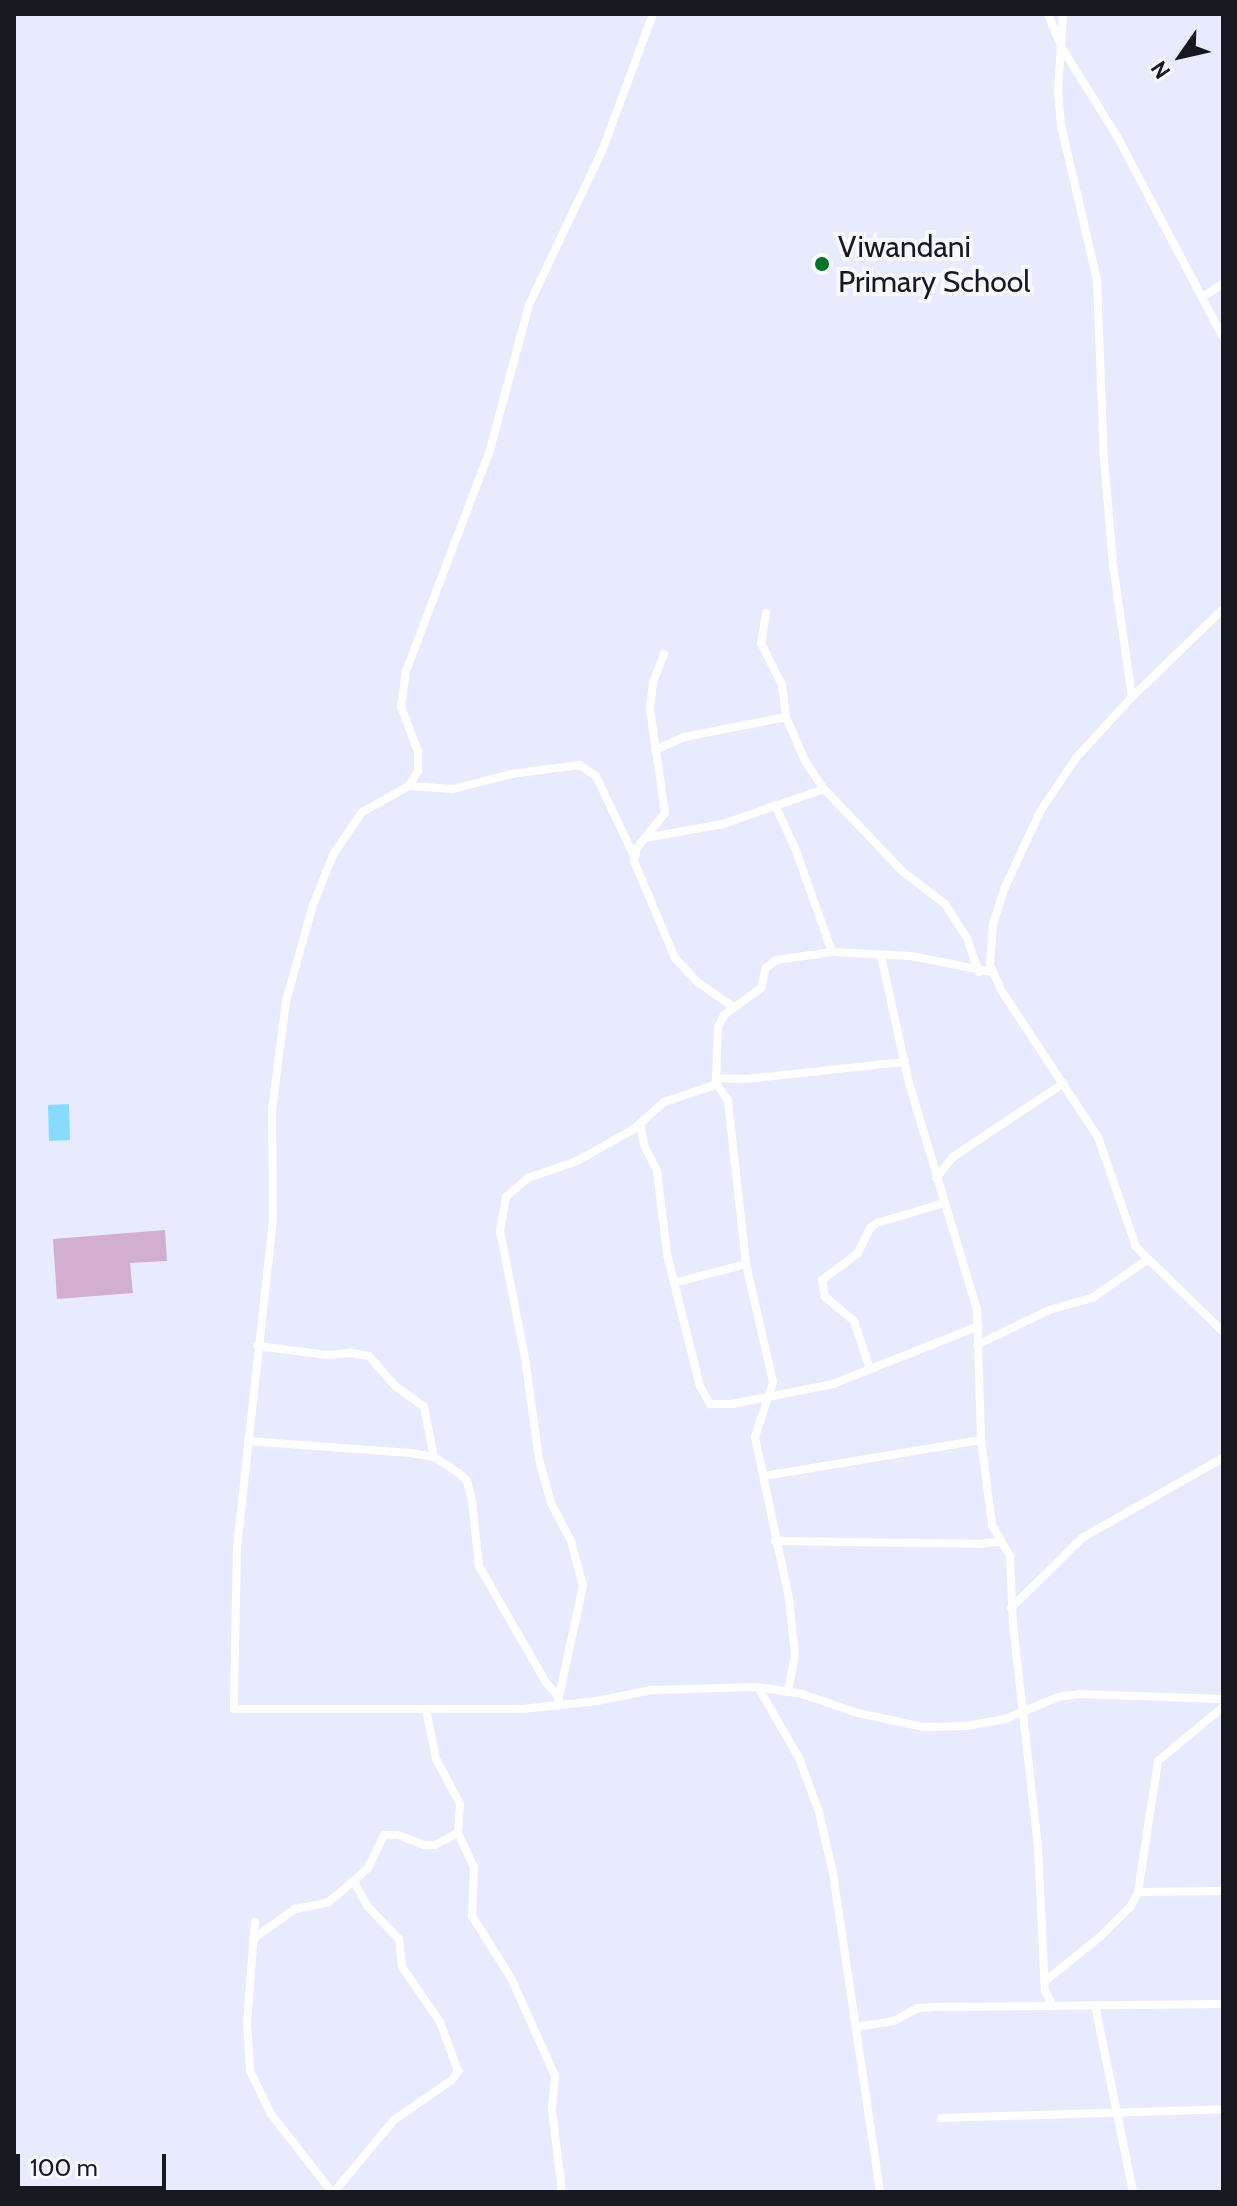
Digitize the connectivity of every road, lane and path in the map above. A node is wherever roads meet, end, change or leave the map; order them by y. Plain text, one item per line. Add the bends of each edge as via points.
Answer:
1 (653, 14) edge
2 (1048, 14) edge
3 (1063, 14) edge
4 (1062, 48) junction
5 (1223, 284) edge
6 (1202, 297) junction
7 (1223, 337) edge
8 (1223, 609) edge
9 (766, 613) dead end
10 (664, 654) dead end
11 (1132, 697) junction
12 (786, 717) junction
13 (655, 750) junction
14 (409, 786) junction
15 (824, 789) junction
16 (775, 805) junction
17 (645, 838) junction
18 (634, 856) junction
19 (832, 952) junction
20 (881, 956) junction
21 (979, 972) junction
22 (992, 972) junction
23 (732, 1006) junction
24 (905, 1062) junction
25 (716, 1080) junction
26 (1064, 1083) junction
27 (640, 1124) junction
28 (936, 1178) junction
29 (944, 1203) junction
30 (1147, 1260) junction
31 (746, 1264) junction
32 (674, 1283) junction
33 (979, 1326) junction
34 (1223, 1332) edge
35 (977, 1345) junction
36 (257, 1346) junction
37 (870, 1369) junction
38 (769, 1397) junction
39 (981, 1440) junction
40 (248, 1441) junction
41 (434, 1457) junction
42 (1223, 1458) edge
43 (764, 1476) junction
44 (775, 1541) junction
45 (1001, 1541) junction
46 (1011, 1608) junction
47 (758, 1687) junction
48 (788, 1692) junction
49 (1223, 1699) edge
50 (557, 1701) junction
51 (1223, 1707) edge
52 (426, 1709) junction
53 (1023, 1711) junction
54 (458, 1833) junction
55 (354, 1882) junction
56 (1223, 1891) edge
57 (1138, 1892) junction
58 (255, 1922) dead end
59 (253, 1939) junction
60 (1044, 1982) junction
61 (1052, 2004) junction
62 (1223, 2004) edge
63 (1095, 2005) junction
64 (856, 2027) junction
65 (1223, 2109) edge
66 (1116, 2112) junction
67 (941, 2118) dead end
68 (333, 2192) edge
69 (562, 2192) edge
70 (880, 2192) edge
71 (1133, 2192) edge

1 - 14 street via 602,151 529,305 490,450 413,649 401,706 419,761
2 - 4 street
3 - 4 street
4 - 6 street via 1118,138
4 - 11 street via 1061,125 1090,238 1101,308 1104,459
5 - 6 street
6 - 7 street
8 - 11 street
9 - 12 street via 761,643 782,685
10 - 13 street via 650,709
11 - 22 street via 1076,758 1040,812 993,924
12 - 13 street via 684,737
12 - 15 street
13 - 17 street via 665,813
14 - 18 street via 453,789 579,765 596,776
14 - 36 street via 370,805 347,834 313,905 299,951 286,1001 274,1096 273,1221
15 - 16 street
15 - 21 street via 902,871 945,904 967,938
16 - 17 street via 723,824
16 - 19 street
17 - 18 street
18 - 23 street via 675,958 697,982
19 - 20 street
19 - 23 street via 776,960 766,968 761,988
20 - 21 street via 924,958
20 - 24 street
21 - 22 street
22 - 26 street
23 - 25 street via 718,1027
24 - 25 street
24 - 28 street
25 - 27 street via 664,1102
25 - 31 street via 728,1101
26 - 28 street via 953,1157
26 - 30 street via 1103,1146 1129,1231
27 - 32 street via 657,1171
27 - 50 street via 577,1161 521,1183 506,1197 500,1216 539,1459 581,1573 583,1594
28 - 29 street
29 - 33 street
29 - 37 street via 873,1226 858,1253 822,1280 825,1297 854,1321
30 - 34 street
30 - 35 street via 1092,1298 1049,1310
31 - 32 street
31 - 38 street via 773,1382
32 - 38 street via 703,1398 719,1406
33 - 35 street
33 - 37 street
35 - 39 street
36 - 40 street
36 - 41 street via 369,1356 394,1385 424,1407
37 - 38 street via 833,1384
38 - 43 street via 755,1437
39 - 43 street
39 - 45 street via 992,1525
40 - 41 street
40 - 52 street via 237,1546 234,1709
41 - 50 street via 467,1481 479,1566
42 - 46 street via 1082,1538
43 - 44 street
44 - 45 street
44 - 48 street via 795,1655
45 - 46 street via 1010,1556
46 - 53 street
47 - 48 street
47 - 50 street via 652,1690
47 - 64 street via 799,1758 819,1812
48 - 53 street via 923,1727 966,1726
49 - 53 street via 1079,1694
50 - 52 street
51 - 57 street via 1158,1761
52 - 54 street via 436,1759 460,1804
53 - 60 street via 1038,1848
54 - 55 street via 435,1845 384,1835 368,1868
54 - 69 street via 474,1867 472,1916 511,1978 555,2076 552,2110
55 - 59 street via 326,1903 295,1909
55 - 68 street via 368,1907 399,1939 406,1976 440,2022 458,2071 394,2120
56 - 57 street
57 - 60 street via 1117,1922
58 - 59 street
59 - 68 street via 247,2021 250,2071 271,2114
60 - 61 street
61 - 63 street
61 - 64 street via 917,2008 894,2021
62 - 63 street
63 - 66 street
64 - 70 street
65 - 66 street
66 - 67 street
66 - 71 street

